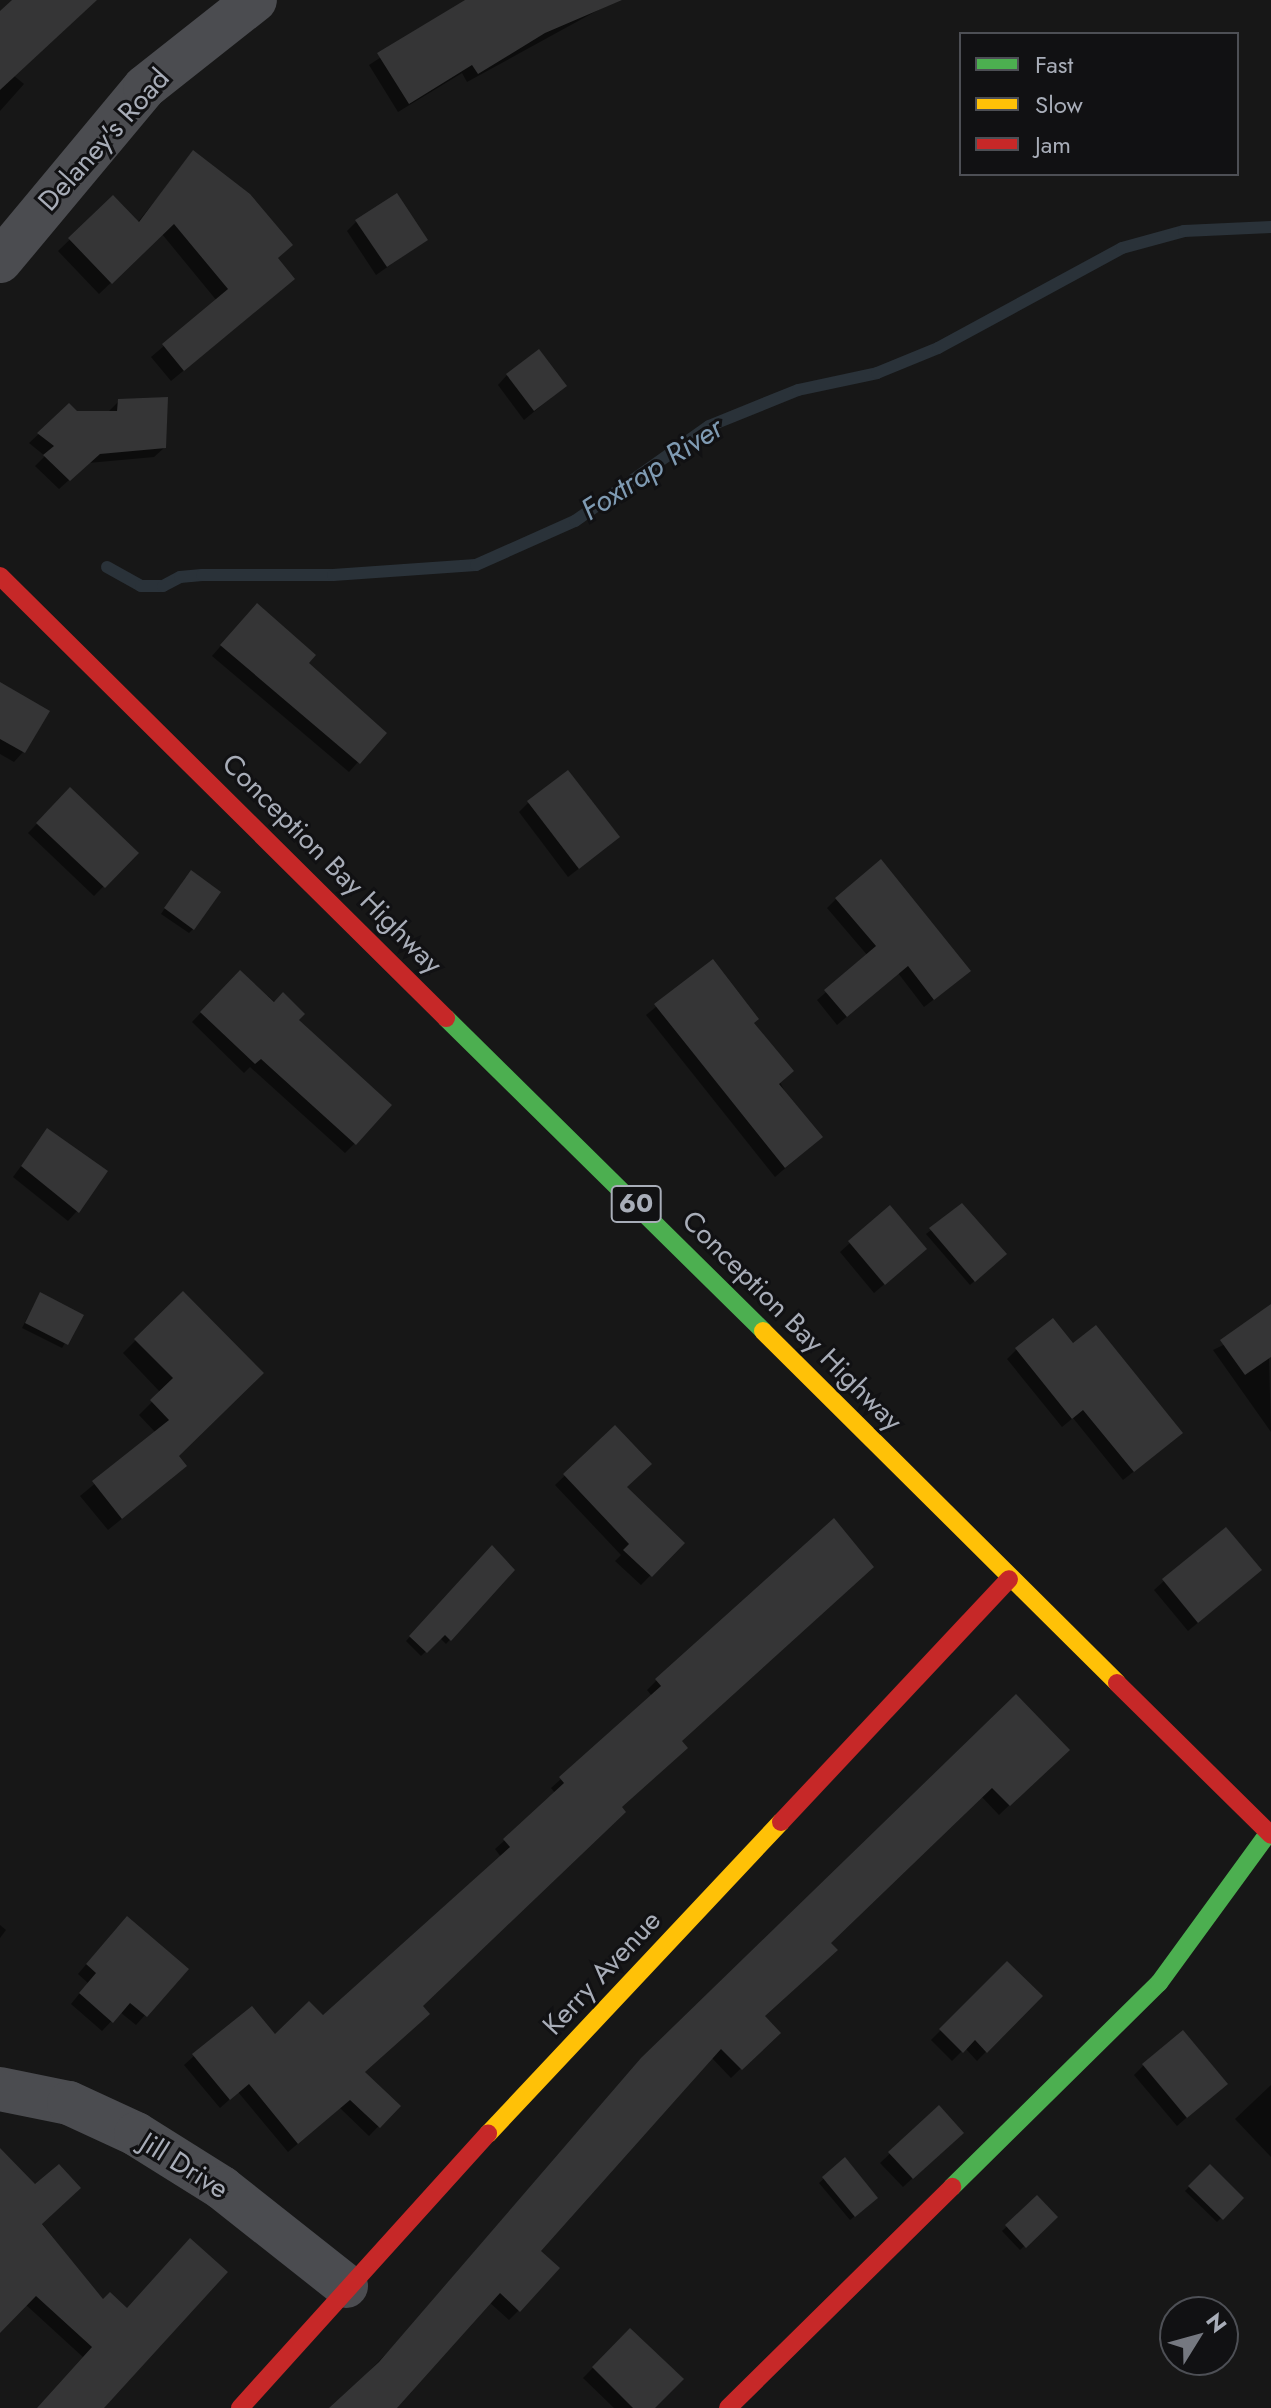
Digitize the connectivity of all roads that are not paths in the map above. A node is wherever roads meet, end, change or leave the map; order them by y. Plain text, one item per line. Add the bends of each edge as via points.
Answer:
1 (255, 0) edge
2 (0, 261) edge
3 (4, 589) edge
4 (1009, 1579) junction
5 (1270, 1834) edge
6 (0, 2089) edge
7 (346, 2286) junction
8 (240, 2408) edge
9 (728, 2408) edge

1 - 2 street, Delaney's Road via 145,87
3 - 4 street, Conception Bay Highway / 60
4 - 5 street, Conception Bay Highway / 60
4 - 7 street, Kerry Avenue
5 - 9 street via 1159,1983
6 - 7 street, Jill Drive via 69,2103 136,2134 222,2188
7 - 8 street, Kerry Avenue

